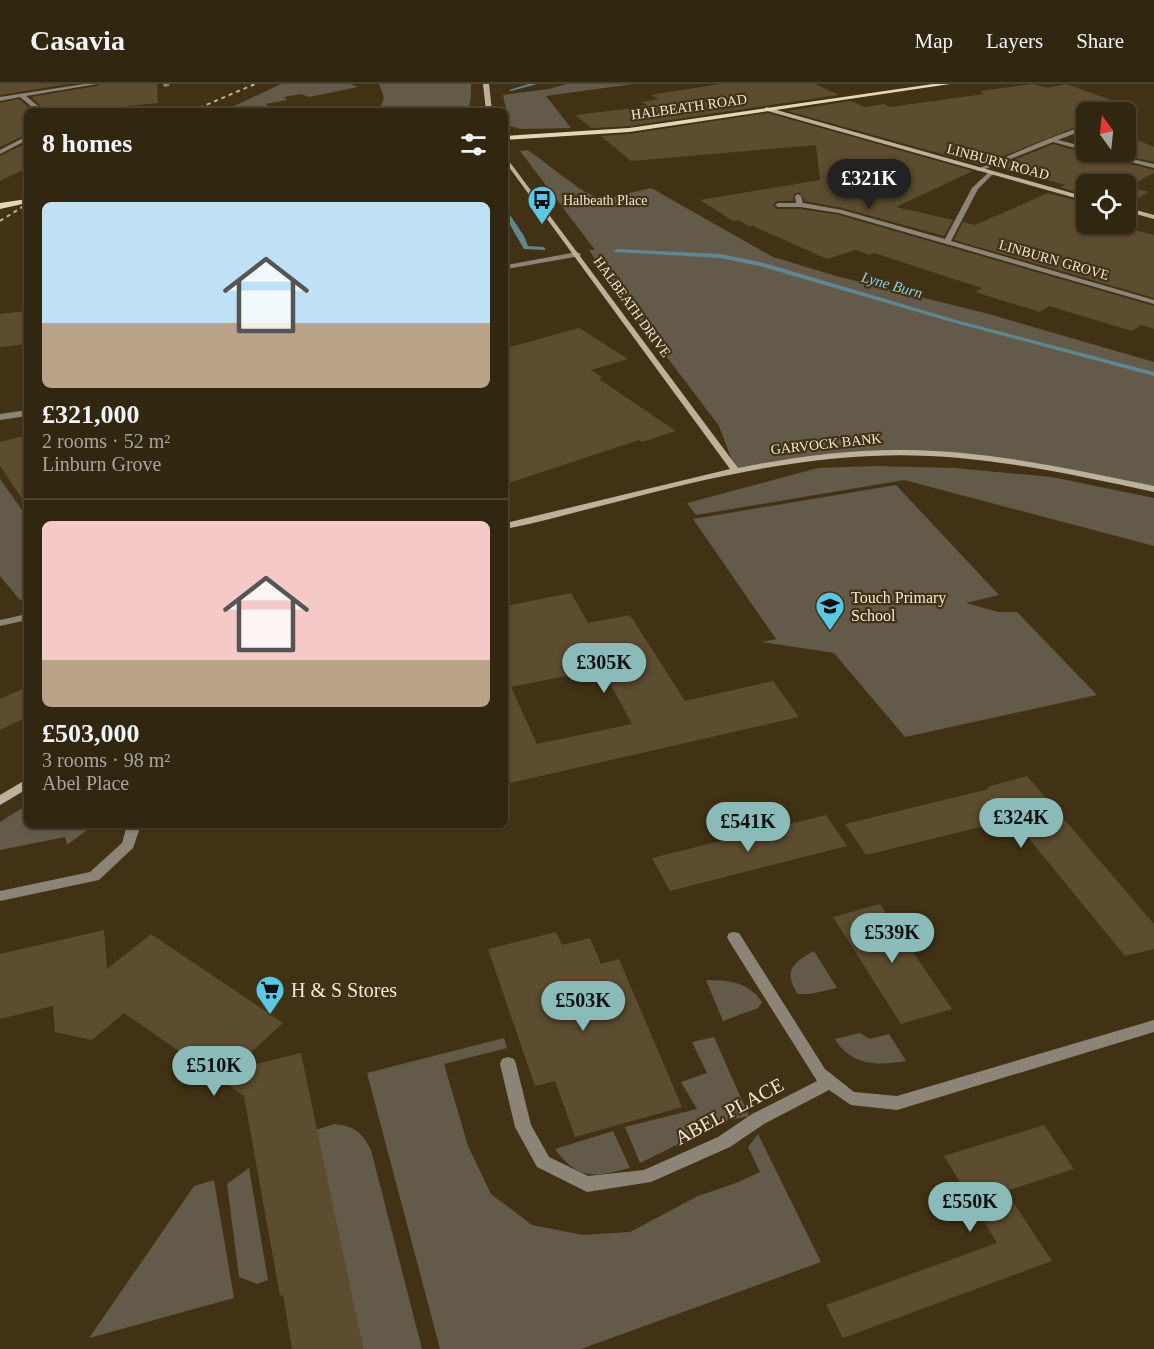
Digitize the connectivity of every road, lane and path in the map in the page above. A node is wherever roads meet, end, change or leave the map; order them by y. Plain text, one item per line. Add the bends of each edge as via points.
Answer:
1 (94, 84) edge
2 (486, 84) edge
3 (947, 84) edge
4 (22, 96) junction
5 (0, 99) edge
6 (37, 108) edge
7 (489, 108) edge
8 (766, 109) junction
9 (1076, 130) edge
10 (508, 138) edge
11 (24, 140) edge
12 (1048, 140) junction
13 (1076, 147) edge
14 (0, 152) edge
15 (508, 162) edge
16 (1136, 162) edge
17 (1154, 166) edge
18 (978, 170) junction
19 (991, 173) junction
20 (1076, 196) edge
21 (24, 202) edge
22 (778, 205) dead end
23 (0, 206) edge
24 (1136, 212) edge
25 (1154, 217) edge
26 (948, 241) junction
27 (577, 254) junction
28 (508, 267) edge
29 (1154, 302) edge
30 (24, 413) edge
31 (0, 417) edge
32 (736, 471) junction
33 (1154, 489) edge
34 (508, 526) edge
35 (24, 618) edge
36 (0, 623) edge
37 (24, 785) edge
38 (0, 801) edge
39 (133, 828) edge
40 (0, 896) edge
41 (734, 937) dead end
42 (1154, 1026) edge
43 (508, 1064) dead end
44 (830, 1082) junction

1 - 4 street
2 - 7 street
3 - 8 main road, HALBEATH ROAD
4 - 5 street
4 - 6 street
8 - 10 main road, HALBEATH ROAD via 629,130
8 - 18 street, LINBURN ROAD
9 - 12 street
11 - 14 street
12 - 13 street
12 - 18 street
15 - 27 street, HALBEATH DRIVE
16 - 17 street
18 - 19 street, LINBURN ROAD
19 - 20 street, LINBURN ROAD
19 - 26 street via 975,188
21 - 23 main road
22 - 26 street, LINBURN GROVE via 799,201
24 - 25 street
26 - 29 street, LINBURN GROVE
27 - 28 street
27 - 32 street, HALBEATH DRIVE
30 - 31 street
32 - 33 street, GARVOCK BANK via 797,459 930,453 1040,464
32 - 34 street, GARVOCK BANK
35 - 36 street
37 - 38 street
39 - 40 street via 128,845 94,876
41 - 44 street via 819,1074
42 - 44 street via 897,1103 851,1098
43 - 44 street, ABEL PLACE via 523,1127 543,1162 587,1184 645,1177 724,1142 758,1119

